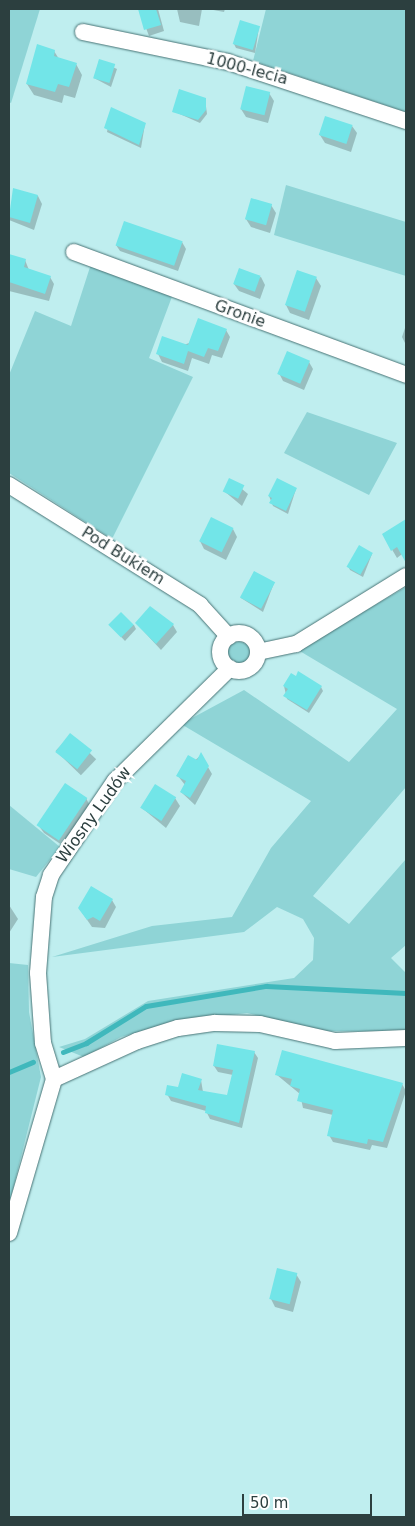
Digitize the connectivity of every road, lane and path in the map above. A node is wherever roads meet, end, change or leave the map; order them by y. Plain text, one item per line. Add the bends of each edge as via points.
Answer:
1 (83, 32) dead end
2 (406, 121) edge
3 (74, 252) dead end
4 (406, 375) edge
5 (9, 485) edge
6 (406, 576) edge
7 (229, 637) junction
8 (258, 652) junction
9 (230, 668) junction
10 (406, 1038) edge
11 (54, 1079) junction
12 (9, 1233) edge

1 - 2 street, 1000-lecia via 228,62
3 - 4 street, Gronie
5 - 7 street, Pod Bukiem via 200,605
6 - 8 street via 296,644
7 - 8 street via 245,634
7 - 9 street via 221,653
8 - 9 street via 251,667
9 - 11 street, Wiosny Ludów via 115,780 51,875 44,898 38,973 43,1044
10 - 11 street via 335,1041 260,1024 215,1023 178,1028 137,1041
11 - 12 street

